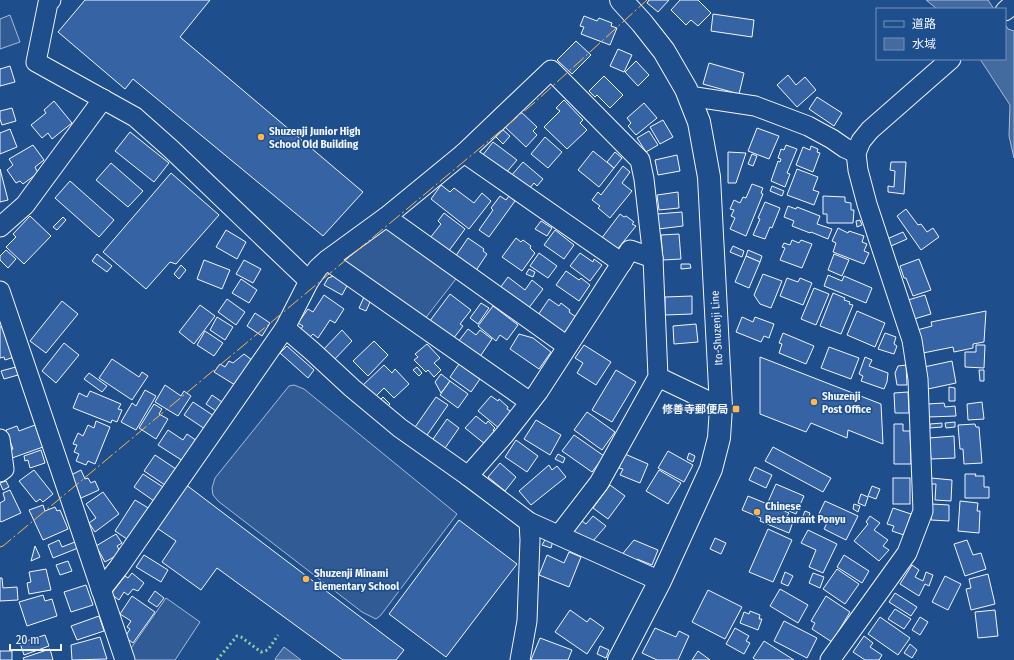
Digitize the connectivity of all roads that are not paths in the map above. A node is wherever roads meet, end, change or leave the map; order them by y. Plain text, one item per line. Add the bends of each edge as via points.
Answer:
1 (51, 0) edge
2 (621, 0) edge
3 (1014, 3) edge
4 (1006, 10) edge
5 (950, 60) edge
6 (689, 96) junction
7 (104, 99) junction
8 (464, 153) junction
9 (856, 153) junction
10 (386, 217) junction
11 (0, 227) edge
12 (653, 258) junction
13 (327, 260) junction
14 (622, 263) junction
15 (310, 282) junction
16 (0, 291) edge
17 (285, 328) junction
18 (567, 346) junction
19 (658, 377) junction
20 (530, 402) junction
21 (721, 407) junction
22 (0, 439) edge
23 (0, 472) edge
24 (468, 476) junction
25 (529, 522) junction
26 (559, 535) junction
27 (660, 581) junction
28 (102, 590) junction
29 (125, 660) edge
30 (520, 660) edge
31 (619, 660) edge
32 (830, 660) edge

1 - 7 street via 48,3 36,62
2 - 6 main road, Ito-Shuzenji Line via 664,51
3 - 4 street
5 - 9 street via 870,130
6 - 9 street via 755,106 808,126
6 - 21 main road, Ito-Shuzenji Line via 699,122 709,177
7 - 11 street via 26,205
7 - 15 street via 135,117 172,149
8 - 10 street
8 - 12 street via 551,70 640,160
8 - 14 street
9 - 32 street via 867,204 912,340 918,379 923,511 907,553
10 - 13 street
10 - 18 street
12 - 14 street via 630,250
12 - 19 street
13 - 15 street via 318,268
13 - 20 street
14 - 18 street
15 - 17 street
16 - 28 street
17 - 24 street via 400,428
17 - 28 street
18 - 20 street
19 - 21 street
19 - 26 street via 599,484
20 - 24 street
21 - 27 main road, Ito-Shuzenji Line via 719,438 711,469
22 - 23 street via 4,469
24 - 25 street
25 - 26 street
25 - 30 street via 527,621
26 - 27 street
27 - 31 main road, Ito-Shuzenji Line
28 - 29 street

